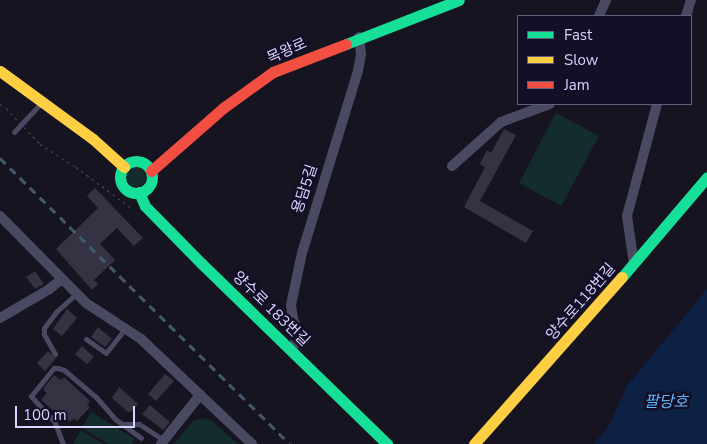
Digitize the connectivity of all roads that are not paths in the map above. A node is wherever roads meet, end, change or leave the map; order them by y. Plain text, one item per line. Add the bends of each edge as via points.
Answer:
1 (459, 0) edge
2 (606, 0) edge
3 (691, 0) edge
4 (599, 15) edge
5 (686, 15) edge
6 (359, 37) junction
7 (0, 71) edge
8 (42, 102) junction
9 (547, 105) edge
10 (658, 105) edge
11 (14, 132) dead end
12 (452, 166) dead end
13 (124, 167) junction
14 (151, 171) junction
15 (707, 177) edge
16 (139, 192) junction
17 (0, 216) edge
18 (634, 264) junction
19 (62, 279) junction
20 (76, 294) junction
21 (0, 318) edge
22 (125, 329) junction
23 (86, 339) dead end
24 (292, 350) junction
25 (55, 354) dead end
26 (200, 395) junction
27 (122, 424) junction
28 (141, 438) dead end
29 (163, 442) edge
30 (63, 444) edge
31 (252, 444) edge
32 (387, 444) edge
33 (474, 444) edge

1 - 6 street, 목왕로
2 - 4 street
3 - 5 street
6 - 14 street, 목왕로 via 273,72 223,108
6 - 24 street, 용담5길 via 358,71 302,253 291,304 299,332
7 - 8 street
8 - 11 lane
8 - 13 street
9 - 12 street via 500,122
10 - 18 street via 628,216
13 - 14 street via 130,162 140,162
13 - 16 street via 121,175 123,185 131,192
14 - 16 street, 목왕로 via 150,186
15 - 18 street, 양수로118번길
16 - 24 street, 양수로 183번길 via 145,206
17 - 19 street
18 - 33 street, 양수로118번길
19 - 20 street
19 - 21 street
20 - 22 street
20 - 25 lane via 44,328
22 - 23 lane via 106,353
22 - 26 street via 141,339
24 - 32 street, 양수로 183번길
26 - 29 street
26 - 31 street
27 - 28 lane
27 - 29 lane via 139,424
27 - 30 lane via 96,397 64,370 56,368 31,396 54,421

